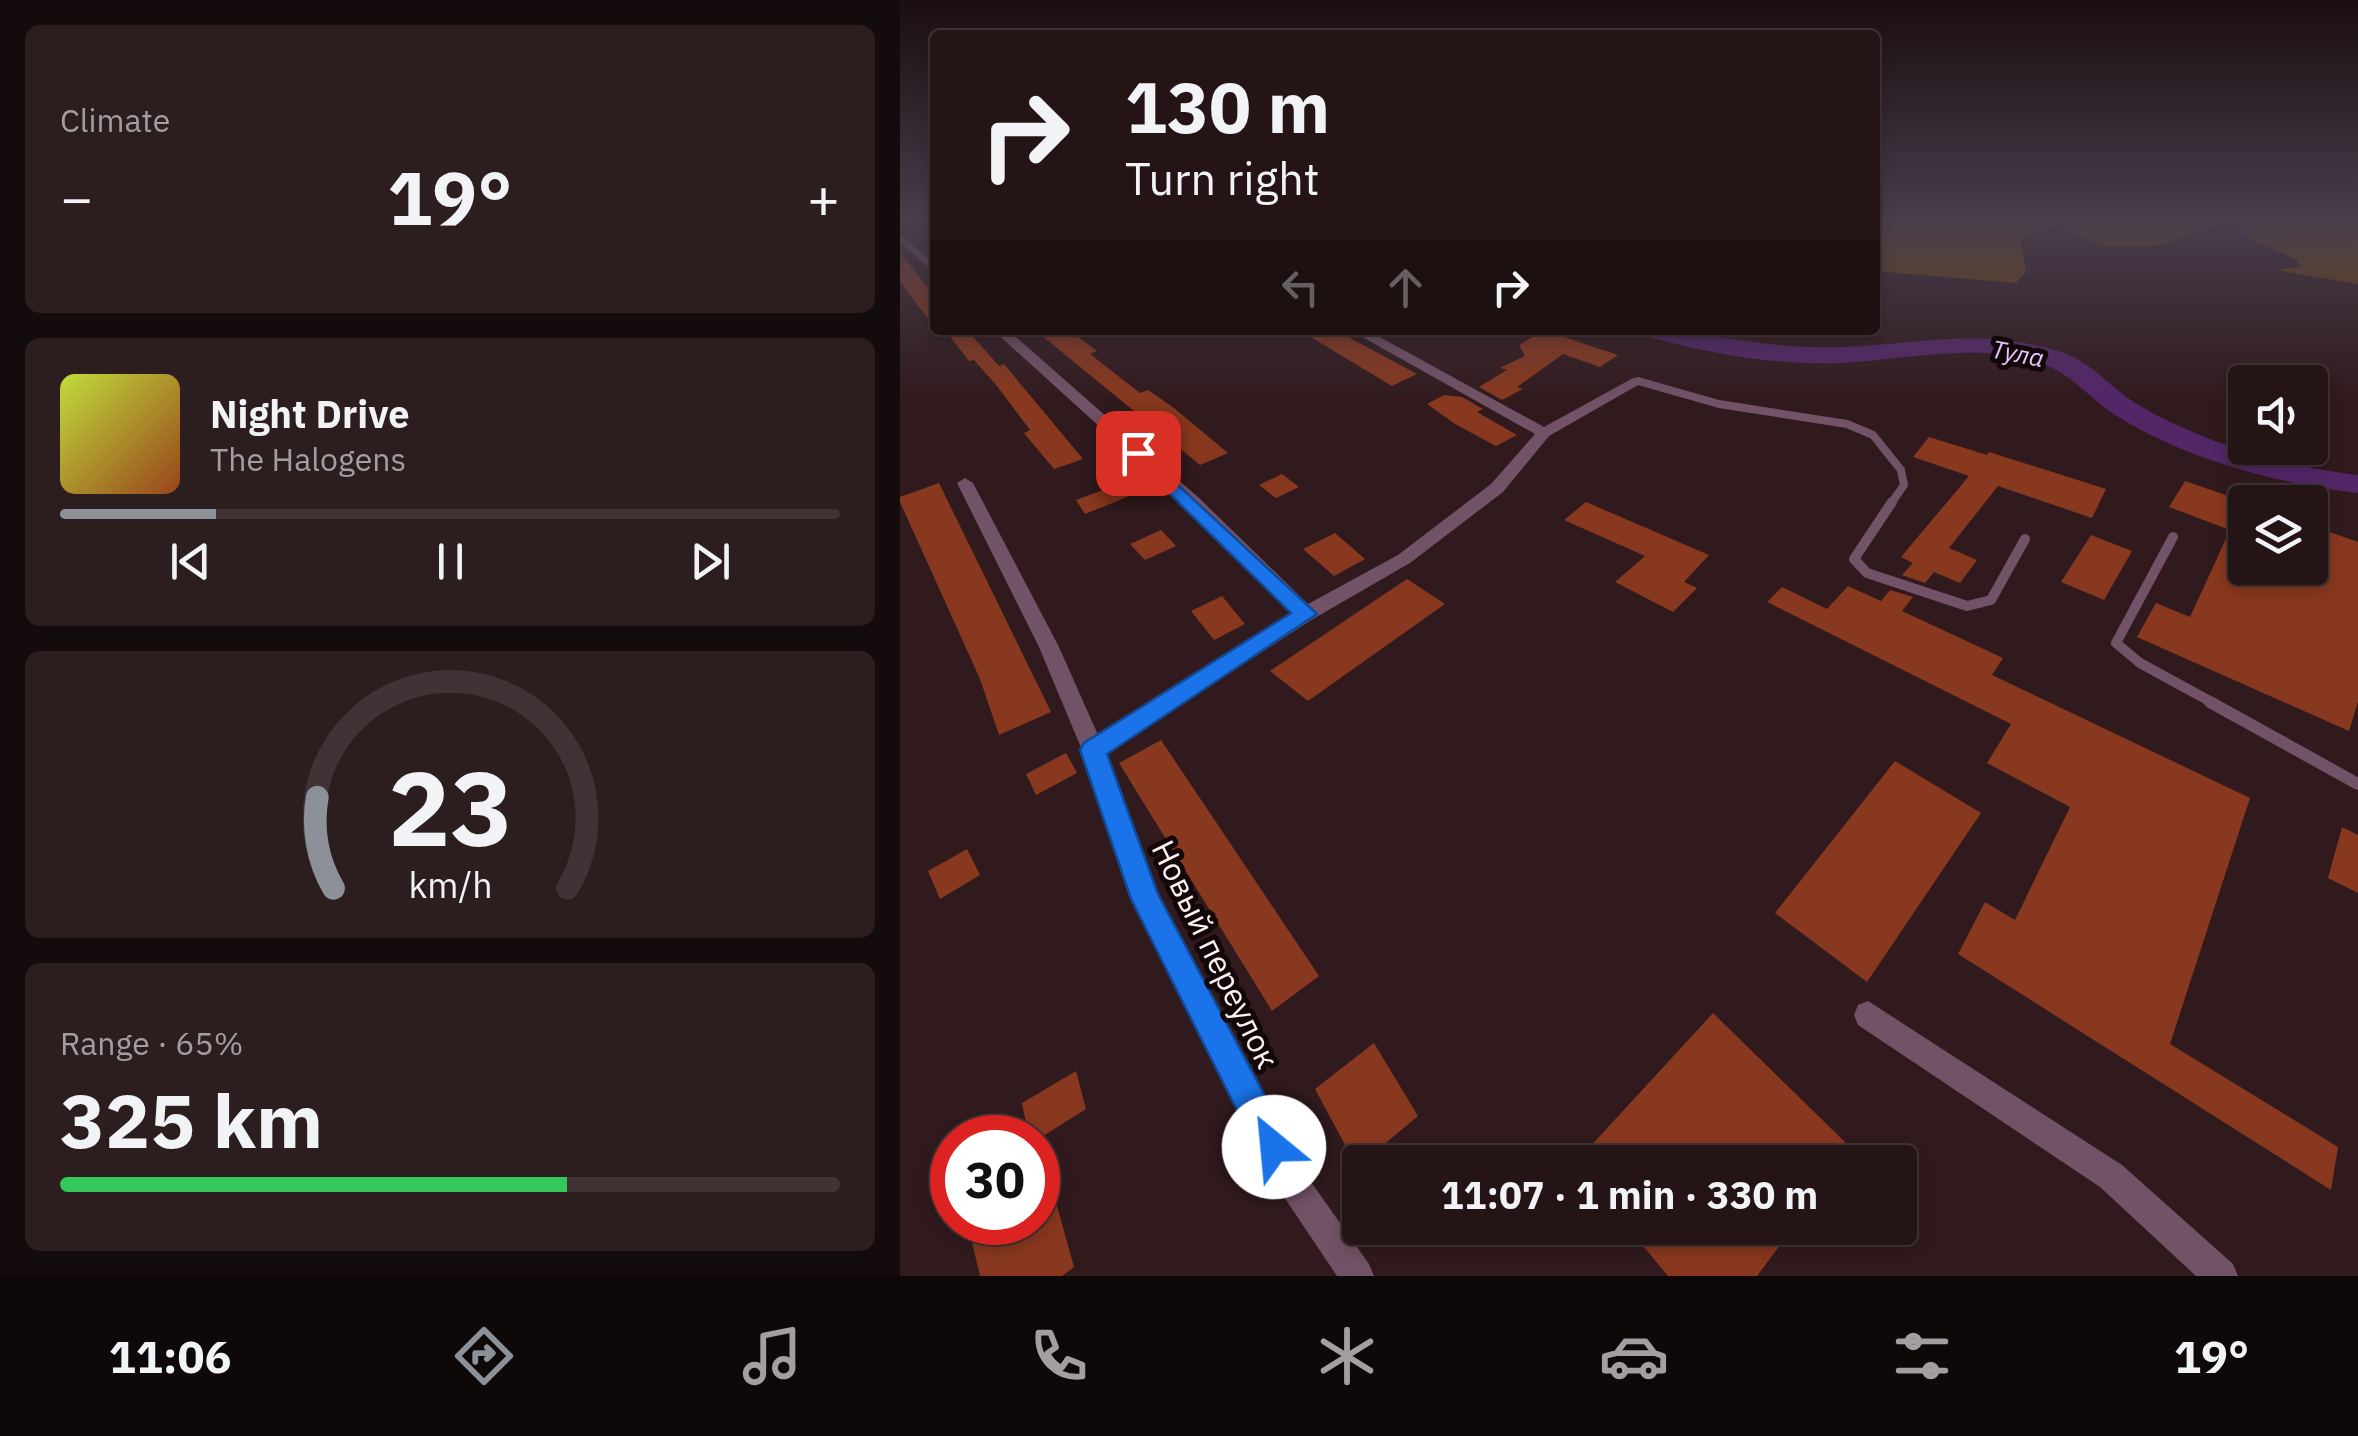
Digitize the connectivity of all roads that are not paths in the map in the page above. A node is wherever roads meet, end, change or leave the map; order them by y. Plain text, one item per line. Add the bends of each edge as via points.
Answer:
1 (1006, 335) edge
2 (1367, 335) edge
3 (1638, 381) joint
4 (1544, 433) junction
5 (965, 483) dead end
6 (2172, 537) dead end
7 (2025, 539) dead end
8 (1306, 614) junction
9 (1093, 750) junction
10 (2358, 784) edge
11 (1868, 1015) dead end
12 (1357, 1276) edge
13 (2221, 1276) edge

1 - 8 street via 1193,502
2 - 4 street
3 - 4 street
3 - 7 lane via 1873,435 1901,470 1904,485 1854,559 1866,573 1968,606 1991,600
4 - 8 street via 1497,488 1419,548
5 - 9 street, Новый переулок
6 - 10 lane via 2116,643 2140,663
8 - 9 street
9 - 12 street, Новый переулок via 1146,899 1293,1183
11 - 13 street via 2110,1176

